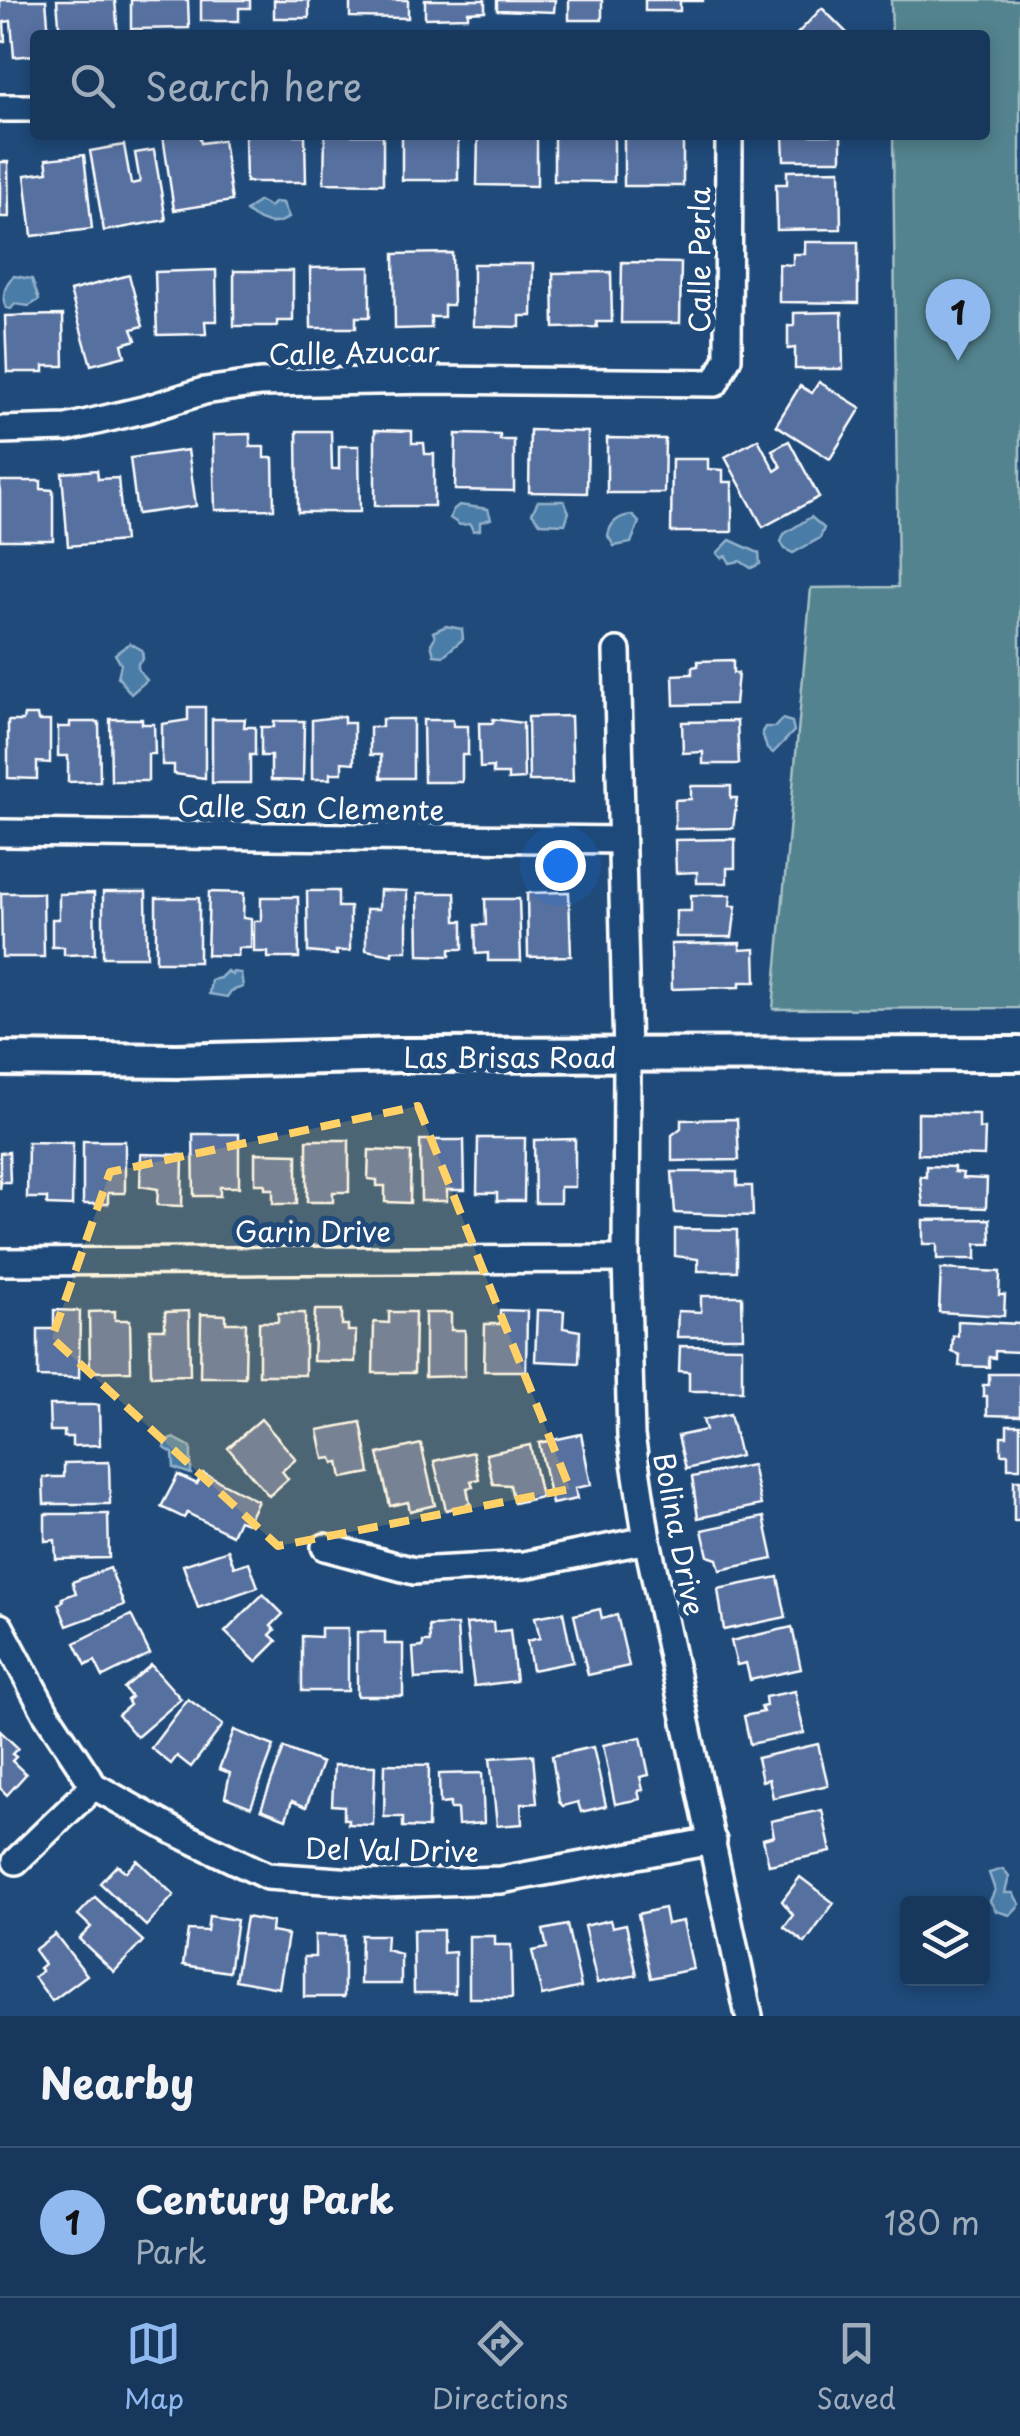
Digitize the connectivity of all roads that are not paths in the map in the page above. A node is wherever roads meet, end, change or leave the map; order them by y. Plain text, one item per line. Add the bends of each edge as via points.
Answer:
1 (0, 108) edge
2 (30, 108) edge
3 (730, 140) edge
4 (715, 382) joint
5 (0, 430) edge
6 (617, 651) dead end
7 (0, 834) edge
8 (621, 840) junction
9 (1020, 1054) edge
10 (627, 1056) junction
11 (0, 1059) edge
12 (626, 1258) junction
13 (0, 1262) edge
14 (647, 1540) junction
15 (326, 1547) dead end
16 (0, 1627) edge
17 (94, 1786) junction
18 (713, 1840) junction
19 (16, 1861) dead end
20 (749, 2016) edge

1 - 2 street
3 - 4 street, Calle Perla via 728,358
4 - 5 street, Calle Azucar via 260,382 67,428
6 - 8 street, Bolina Drive
7 - 8 street, Calle San Clemente
8 - 10 street, Bolina Drive
9 - 10 street, Las Brisas Road
10 - 11 street, Las Brisas Road
10 - 12 street, Bolina Drive
12 - 13 street, Garin Drive
12 - 14 street, Bolina Drive via 631,1436
14 - 15 street via 524,1565 414,1570
14 - 18 street, Bolina Drive
16 - 17 street, Del Val Drive
17 - 18 street, Del Val Drive via 267,1876 383,1884 502,1880
17 - 19 street
18 - 20 street, Bolina Drive

